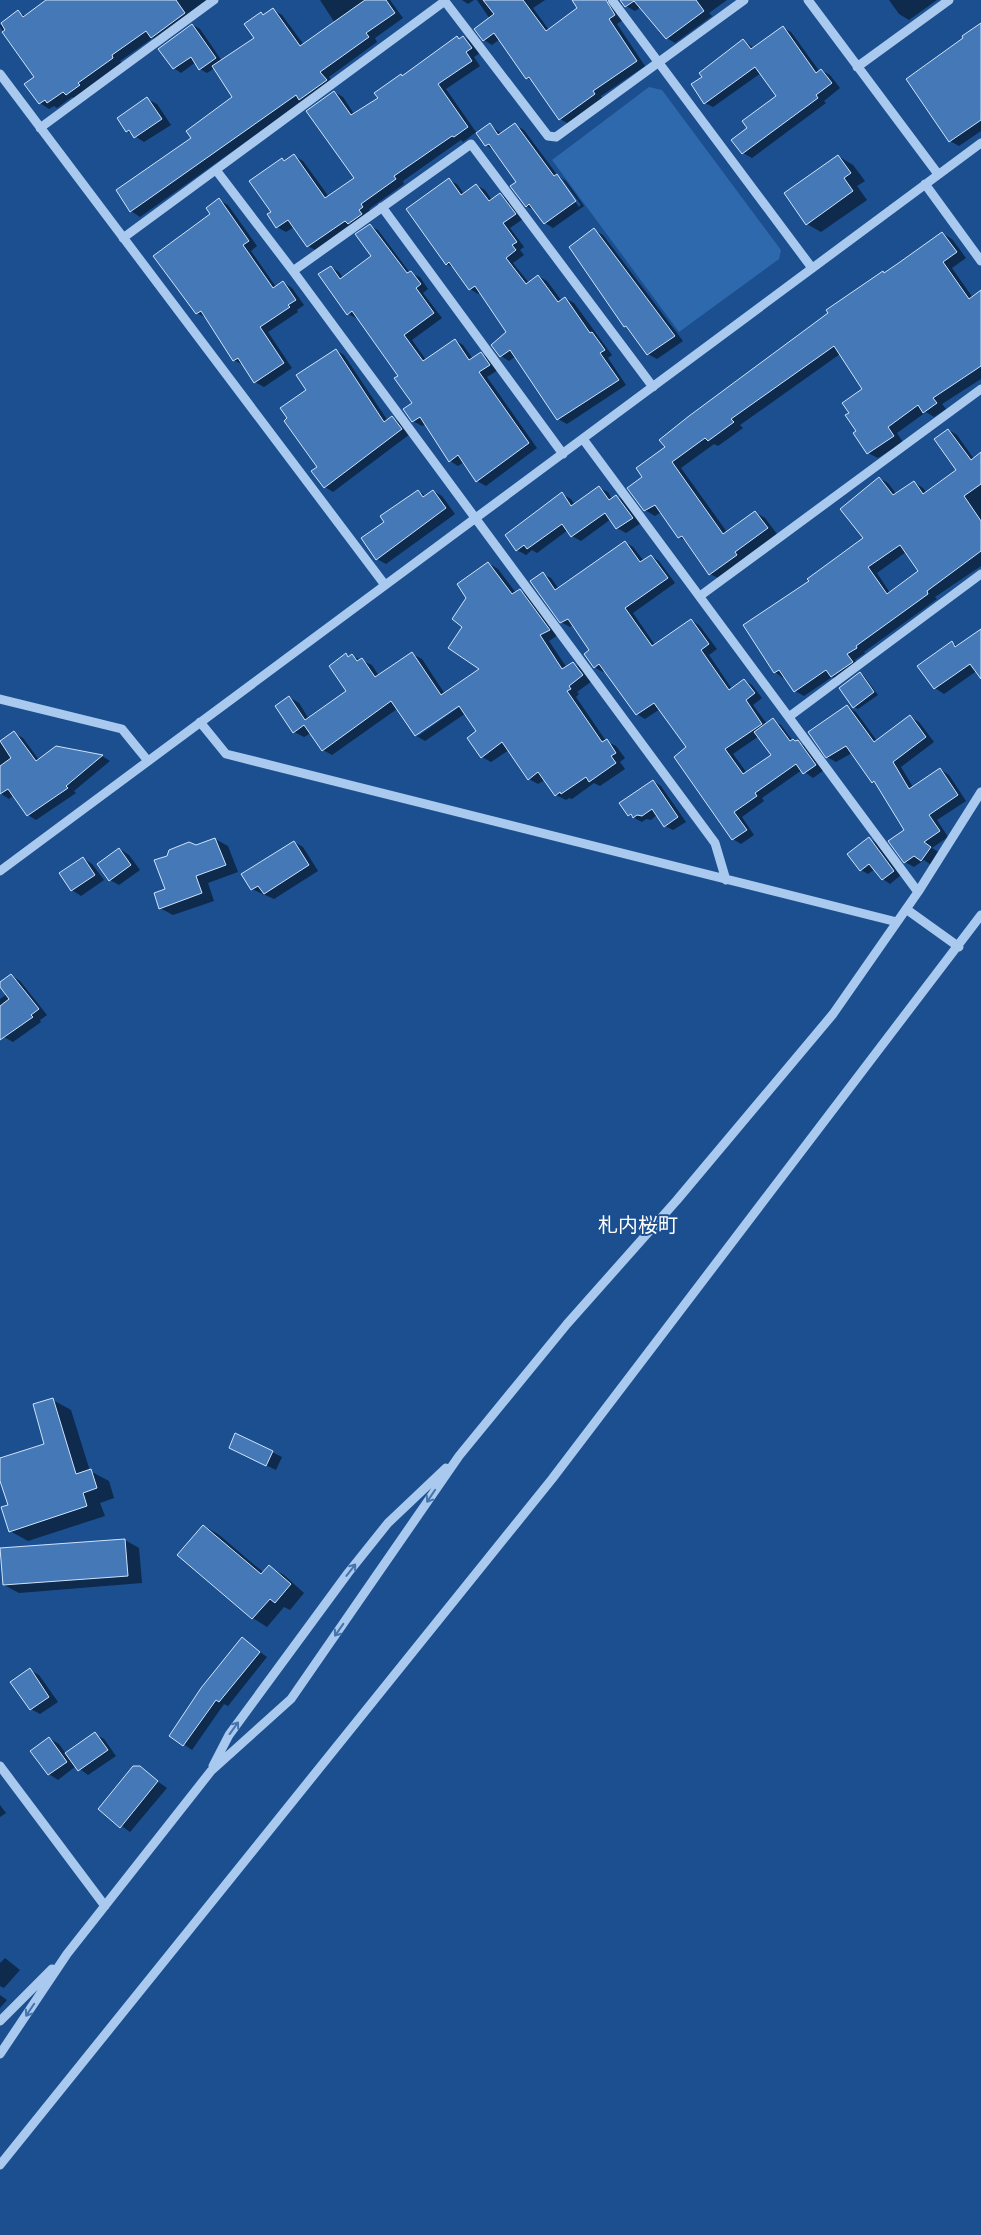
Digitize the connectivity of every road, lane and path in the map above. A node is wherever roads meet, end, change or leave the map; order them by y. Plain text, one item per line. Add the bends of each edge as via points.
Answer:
1 (214, 0) edge
2 (445, 0) edge
3 (612, 0) edge
4 (744, 0) edge
5 (808, 0) edge
6 (949, 0) edge
7 (658, 63) junction
8 (857, 67) junction
9 (0, 74) edge
10 (40, 128) junction
11 (981, 143) edge
12 (216, 170) junction
13 (938, 174) junction
14 (925, 184) junction
15 (382, 208) junction
16 (123, 238) junction
17 (981, 261) edge
18 (812, 268) junction
19 (293, 271) junction
20 (653, 387) junction
21 (981, 389) edge
22 (583, 439) junction
23 (563, 454) junction
24 (476, 518) junction
25 (981, 574) edge
26 (385, 585) junction
27 (700, 596) junction
28 (0, 699) edge
29 (790, 716) junction
30 (200, 722) junction
31 (148, 761) junction
32 (981, 792) edge
33 (0, 871) edge
34 (726, 880) junction
35 (918, 892) junction
36 (906, 910) junction
37 (981, 915) edge
38 (897, 922) junction
39 (959, 946) junction
40 (458, 1456) junction
41 (0, 1766) edge
42 (211, 1771) junction
43 (105, 1906) junction
44 (67, 1954) junction
45 (0, 2021) edge
46 (0, 2054) edge
47 (0, 2165) edge

1 - 10 street
2 - 7 street via 548,136 556,137
2 - 12 street
3 - 7 street
4 - 7 street
5 - 8 street
6 - 8 street
7 - 18 street
8 - 13 street
9 - 10 street
10 - 16 street
11 - 13 street
12 - 16 street
12 - 19 street
13 - 14 street
14 - 17 street
14 - 18 street
15 - 19 street
15 - 20 street via 471,144
15 - 23 street
16 - 26 street
18 - 20 street
19 - 24 street
20 - 22 street
21 - 27 street
22 - 23 street
22 - 27 street
23 - 24 street
24 - 26 street
24 - 34 street via 715,843
25 - 29 street
26 - 30 street
27 - 29 street
28 - 31 street via 122,729
29 - 35 street
30 - 31 street
30 - 34 street via 226,754
31 - 33 street
32 - 35 street
34 - 38 street
35 - 36 street
36 - 38 street
36 - 39 street
37 - 39 street
38 - 40 street via 833,1014
39 - 47 street via 552,1479
42 -> 40 street via 229,1735 388,1523
40 -> 42 street via 292,1699
41 - 43 street
42 - 43 street
43 - 44 street
44 - 45 street
44 -> 46 street

